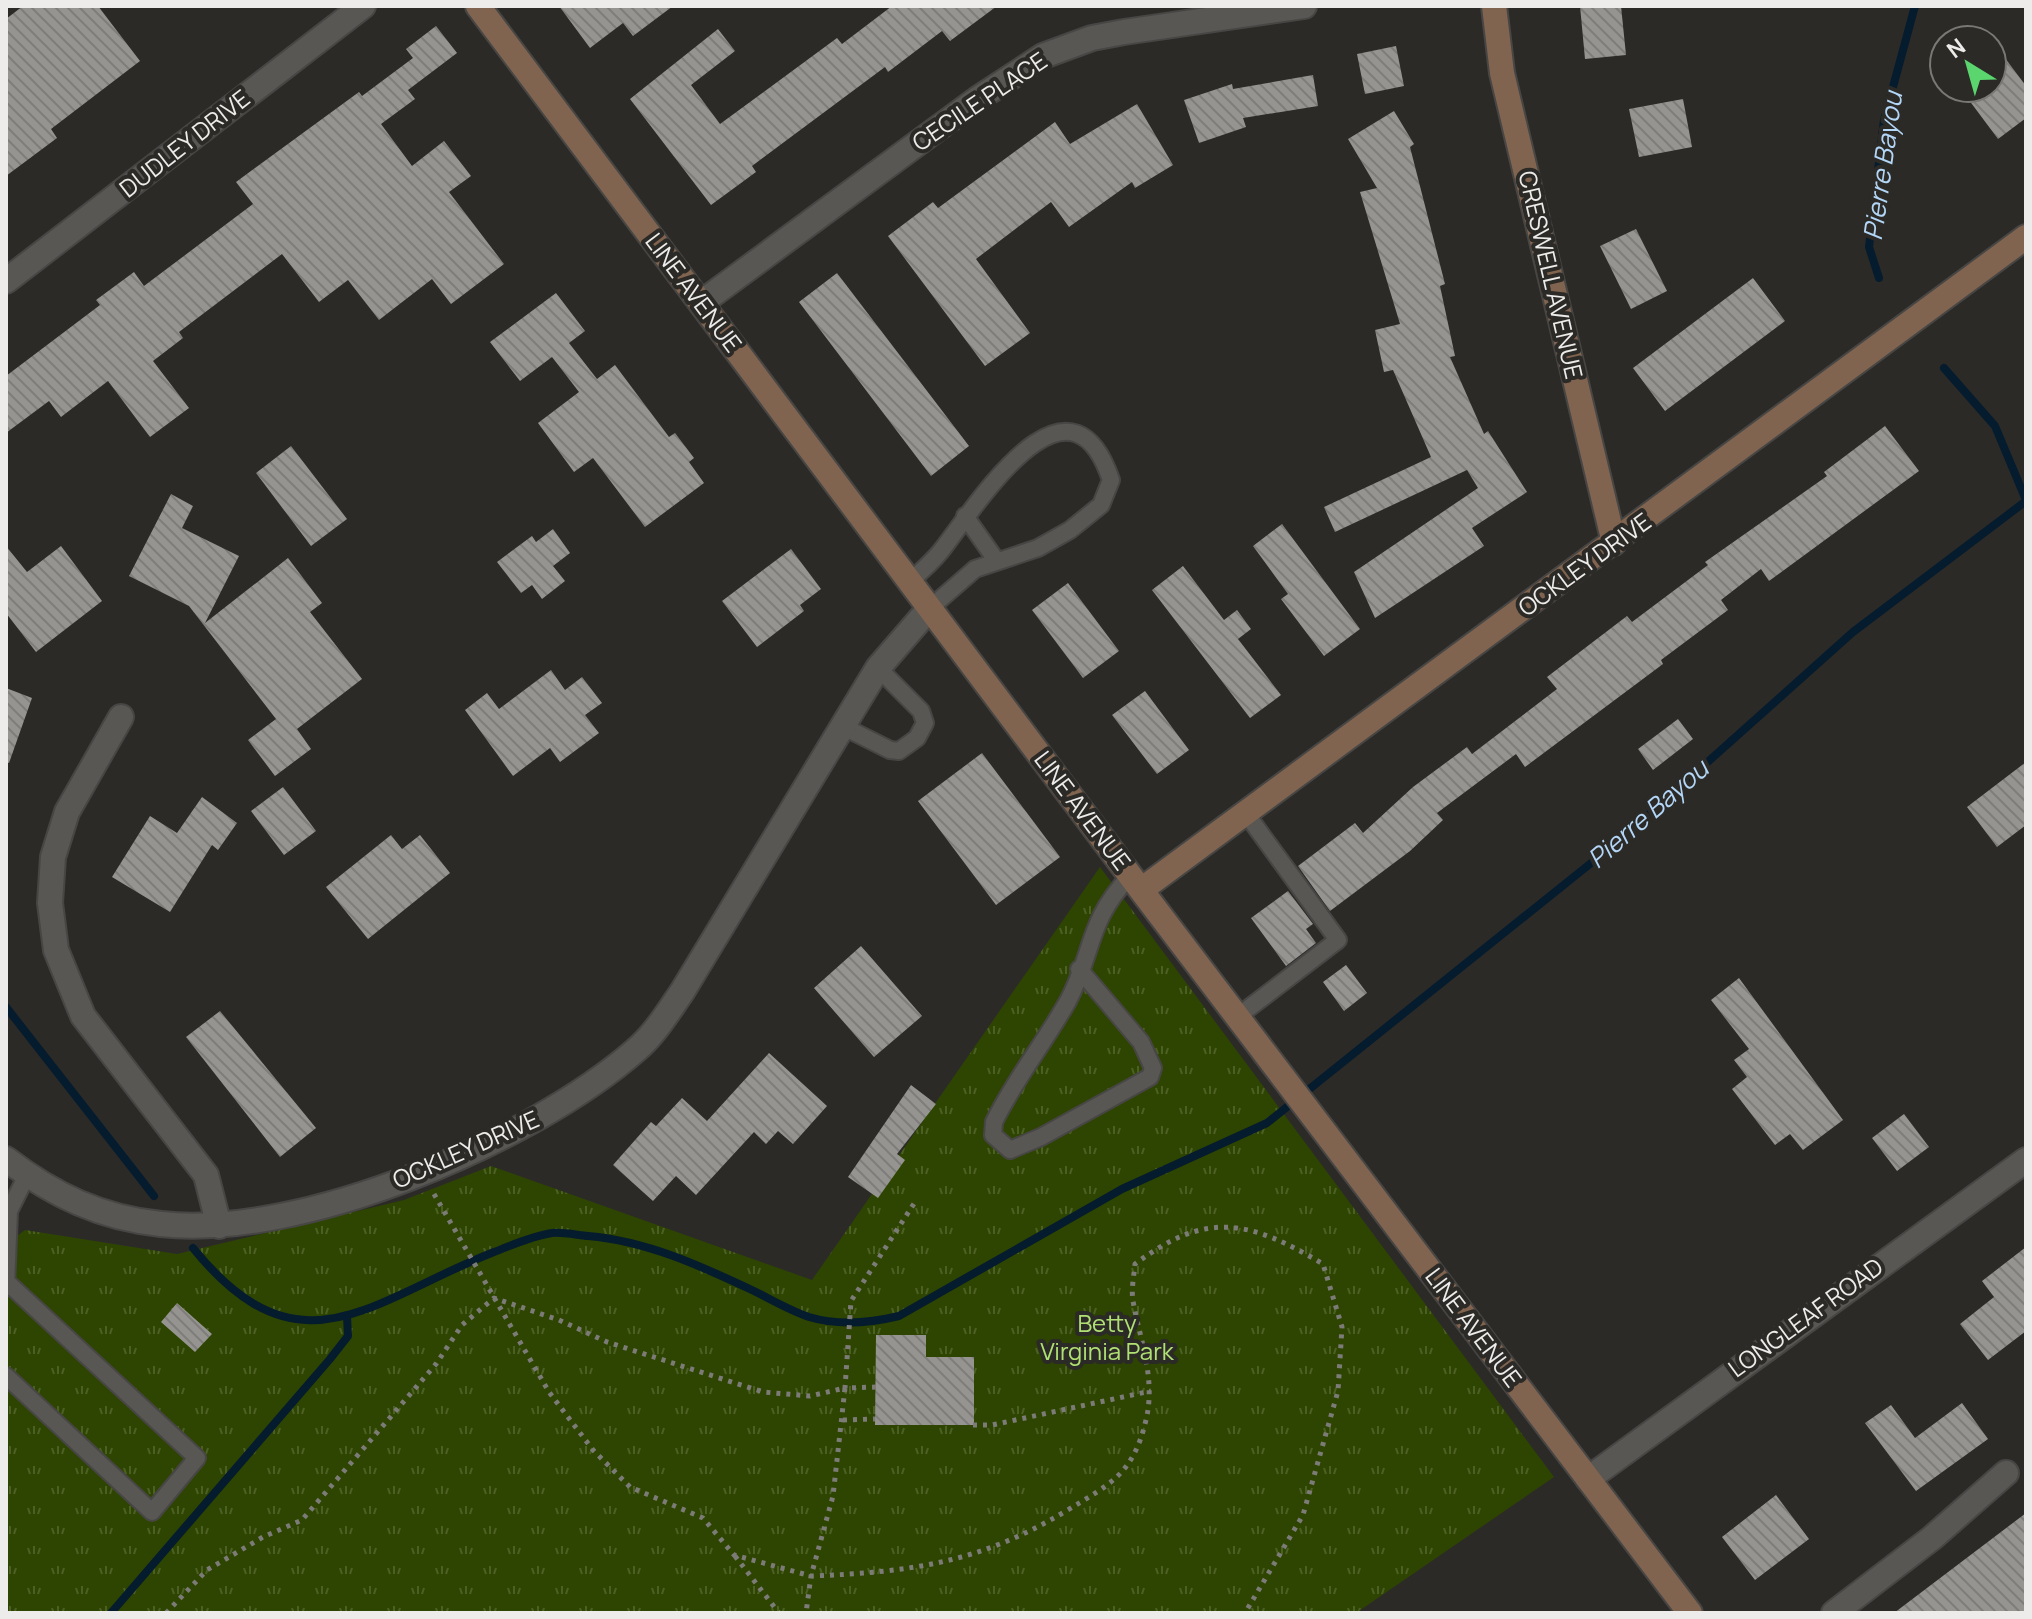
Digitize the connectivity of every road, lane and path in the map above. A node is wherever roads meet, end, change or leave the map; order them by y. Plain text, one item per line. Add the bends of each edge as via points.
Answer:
1 (363, 6) edge
2 (478, 6) edge
3 (1304, 6) edge
4 (1494, 6) edge
5 (2026, 237) edge
6 (6, 281) edge
7 (701, 303) junction
8 (965, 516) junction
9 (1614, 543) junction
10 (996, 560) junction
11 (910, 582) junction
12 (929, 609) junction
13 (878, 668) junction
14 (121, 717) dead end
15 (842, 726) junction
16 (1245, 812) junction
17 (1135, 883) junction
18 (1079, 969) junction
19 (1237, 1017) junction
20 (6, 1159) edge
21 (2026, 1160) edge
22 (421, 1171) junction
23 (27, 1175) junction
24 (915, 1202) dead end
25 (219, 1226) junction
26 (7, 1286) edge
27 (494, 1298) junction
28 (6, 1376) edge
29 (876, 1387) dead end
30 (845, 1388) junction
31 (1151, 1391) junction
32 (875, 1419) dead end
33 (843, 1420) junction
34 (973, 1425) dead end
35 (2006, 1473) dead end
36 (1588, 1479) junction
37 (734, 1555) junction
38 (811, 1576) junction
39 (166, 1613) edge
40 (779, 1613) edge
41 (806, 1613) edge
42 (1245, 1613) edge
43 (1690, 1613) edge
44 (1834, 1613) edge

1 - 6 street, DUDLEY DRIVE
2 - 7 main road, LINE AVENUE
3 - 7 street, CECILE PLACE via 1092,38 1043,56
4 - 9 main road, CRESWELL AVENUE via 1502,73
5 - 9 main road, OCKLEY DRIVE
7 - 11 main road, LINE AVENUE
8 - 10 lane
8 - 10 lane via 998,474 1037,442 1071,431 1088,438 1102,454 1111,480 1101,505 1038,548
8 - 11 lane via 943,549
9 - 16 main road, OCKLEY DRIVE
10 - 12 lane via 975,569
11 - 12 main road, LINE AVENUE
12 - 13 street, OCKLEY DRIVE
12 - 17 main road, LINE AVENUE
13 - 15 street, OCKLEY DRIVE
13 - 15 lane via 921,711 925,723 917,738 899,751 890,750
14 - 25 street via 67,812 53,857 50,903 56,950 83,1016 206,1175
15 - 22 street, OCKLEY DRIVE via 682,992 638,1048 557,1109 491,1145
16 - 17 main road, OCKLEY DRIVE
16 - 19 lane via 1338,940
17 - 18 lane via 1104,906
17 - 19 main road, LINE AVENUE
18 - 18 lane via 1069,999 994,1122 993,1135 1010,1150 1150,1077 1153,1068 1141,1042
19 - 36 main road, LINE AVENUE
20 - 23 street, OCKLEY DRIVE
21 - 36 street, LONGLEAF ROAD
22 - 25 street, OCKLEY DRIVE via 268,1220
22 - 27 path
23 - 25 street, OCKLEY DRIVE via 93,1211 164,1225
23 - 26 lane via 9,1211
24 - 30 path via 851,1301
26 - 28 lane via 197,1458 152,1512
27 - 30 path via 607,1342 763,1392 810,1396
27 - 37 path via 549,1392 593,1450 630,1487 703,1518
27 - 39 path via 462,1325 436,1364 302,1520 207,1570
29 - 30 path
30 - 33 path
31 - 34 path
31 - 38 path via 1146,1422 1121,1478 1021,1537 941,1564 880,1574
31 - 42 path via 1132,1297 1135,1264 1169,1239 1222,1224 1284,1241 1323,1264 1342,1327 1338,1391 1303,1515
32 - 33 path
33 - 38 path via 833,1496
35 - 44 street
36 - 43 main road, LINE AVENUE
37 - 38 path
37 - 40 path
38 - 41 path

